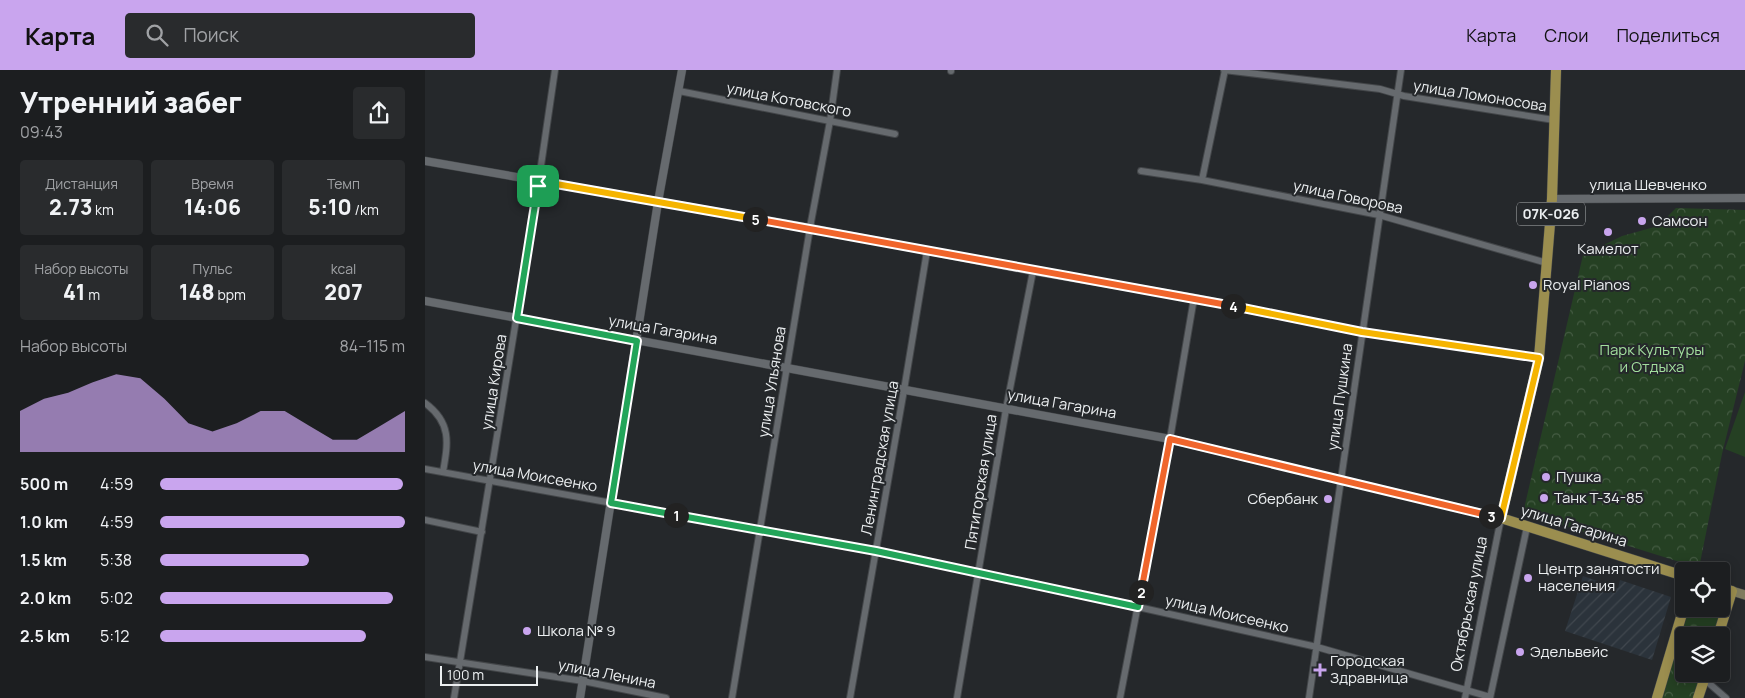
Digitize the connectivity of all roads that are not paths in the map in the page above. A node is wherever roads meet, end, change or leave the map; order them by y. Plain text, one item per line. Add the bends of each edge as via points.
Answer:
1 (555, 70) edge
2 (682, 70) edge
3 (837, 70) edge
4 (1225, 70) edge
5 (1401, 70) edge
6 (1556, 70) edge
7 (679, 91) junction
8 (1397, 94) junction
9 (1555, 120) junction
10 (830, 121) junction
11 (895, 134) dead end
12 (425, 161) edge
13 (1141, 172) dead end
14 (1202, 180) junction
15 (539, 181) junction
16 (1745, 198) edge
17 (1551, 199) junction
18 (658, 202) junction
19 (1379, 215) junction
20 (810, 228) junction
21 (927, 251) junction
22 (1547, 263) junction
23 (1033, 271) junction
24 (1194, 298) junction
25 (425, 301) edge
26 (517, 318) junction
27 (1362, 332) junction
28 (637, 341) junction
29 (1539, 358) junction
30 (787, 368) junction
31 (904, 390) junction
32 (425, 403) edge
33 (1006, 408) junction
34 (1170, 439) junction
35 (425, 469) edge
36 (443, 472) junction
37 (1341, 480) junction
38 (490, 481) junction
39 (611, 503) junction
40 (1501, 518) junction
41 (425, 520) edge
42 (1527, 527) junction
43 (760, 530) junction
44 (481, 532) junction
45 (876, 551) junction
46 (1675, 573) edge
47 (978, 574) junction
48 (1732, 591) joint
49 (1745, 595) edge
50 (1138, 607) junction
51 (1681, 617) edge
52 (1721, 627) edge
53 (1317, 647) junction
54 (425, 657) edge
55 (460, 662) junction
56 (583, 681) junction
57 (1703, 682) edge
58 (1711, 682) edge
59 (1467, 690) junction
60 (1490, 697) edge
61 (454, 698) edge
62 (580, 698) edge
63 (666, 698) edge
64 (732, 698) edge
65 (849, 698) edge
66 (957, 698) edge
67 (1121, 698) edge
68 (1309, 698) edge
69 (1465, 698) edge
70 (1657, 698) edge
71 (1698, 698) edge
72 (1726, 698) edge

1 - 15 street, улица Кирова
2 - 7 street
3 - 10 street, улица Ульянова
4 - 8 street, улица Ломоносова via 1380,89
4 - 14 street
5 - 8 street, улица Пушкина
6 - 9 main road, Октябрьская улица / 07К-026
7 - 10 street, улица Котовского
7 - 18 street
8 - 9 street, улица Ломоносова
8 - 19 street, улица Пушкина
9 - 17 main road, Октябрьская улица / 07К-026
10 - 11 street, улица Котовского
10 - 20 street, улица Ульянова
12 - 15 street
13 - 14 street, улица Говорова
14 - 19 street, улица Говорова
15 - 18 street
15 - 26 street, улица Кирова
16 - 17 street, улица Шевченко
17 - 22 main road, Октябрьская улица / 07К-026
18 - 20 street
18 - 28 street
19 - 22 street, улица Говорова
19 - 27 street, улица Пушкина
20 - 21 street
20 - 30 street, улица Ульянова
21 - 23 street
21 - 31 street, Ленинградская улица
22 - 29 main road, Октябрьская улица / 07К-026
23 - 24 street
23 - 33 street, Пятигорская улица
24 - 27 street
24 - 34 street
25 - 26 street, улица Гагарина
26 - 28 street, улица Гагарина
26 - 38 street, улица Кирова
27 - 29 street
27 - 37 street, улица Пушкина
28 - 30 street, улица Гагарина
28 - 39 street
29 - 40 main road, Октябрьская улица / 07К-026
30 - 31 street, улица Гагарина
30 - 43 street, улица Ульянова
31 - 33 street, улица Гагарина
31 - 45 street, Ленинградская улица
32 - 36 street via 447,430 448,446
33 - 34 street, улица Гагарина
33 - 47 street, Пятигорская улица
34 - 37 street, улица Гагарина
34 - 50 street
35 - 36 street, улица Моисеенко
36 - 38 street, улица Моисеенко
37 - 40 street, улица Гагарина
37 - 53 street, улица Пушкина
38 - 39 street, улица Моисеенко
38 - 44 street, улица Кирова
39 - 43 street, улица Моисеенко
39 - 56 street
40 - 42 main road, улица Гагарина
40 - 59 street, Октябрьская улица
41 - 44 street
42 - 46 main road, улица Гагарина
42 - 60 street
43 - 45 street, улица Моисеенко
43 - 64 street, улица Ульянова
44 - 55 street, улица Кирова
45 - 47 street, улица Моисеенко
45 - 65 street, Ленинградская улица
47 - 50 street, улица Моисеенко
47 - 66 street, Пятигорская улица
48 - 49 main road
48 - 52 main road
50 - 53 street, улица Моисеенко
50 - 67 street
51 - 70 main road
53 - 59 street, улица Моисеенко
53 - 68 street, улица Пушкина
54 - 55 street, улица Ленина
55 - 56 street, улица Ленина
55 - 61 street, улица Кирова
56 - 62 street
56 - 63 street, улица Ленина
57 - 71 main road
58 - 72 street
59 - 60 street, улица Моисеенко
59 - 69 street, Октябрьская улица

